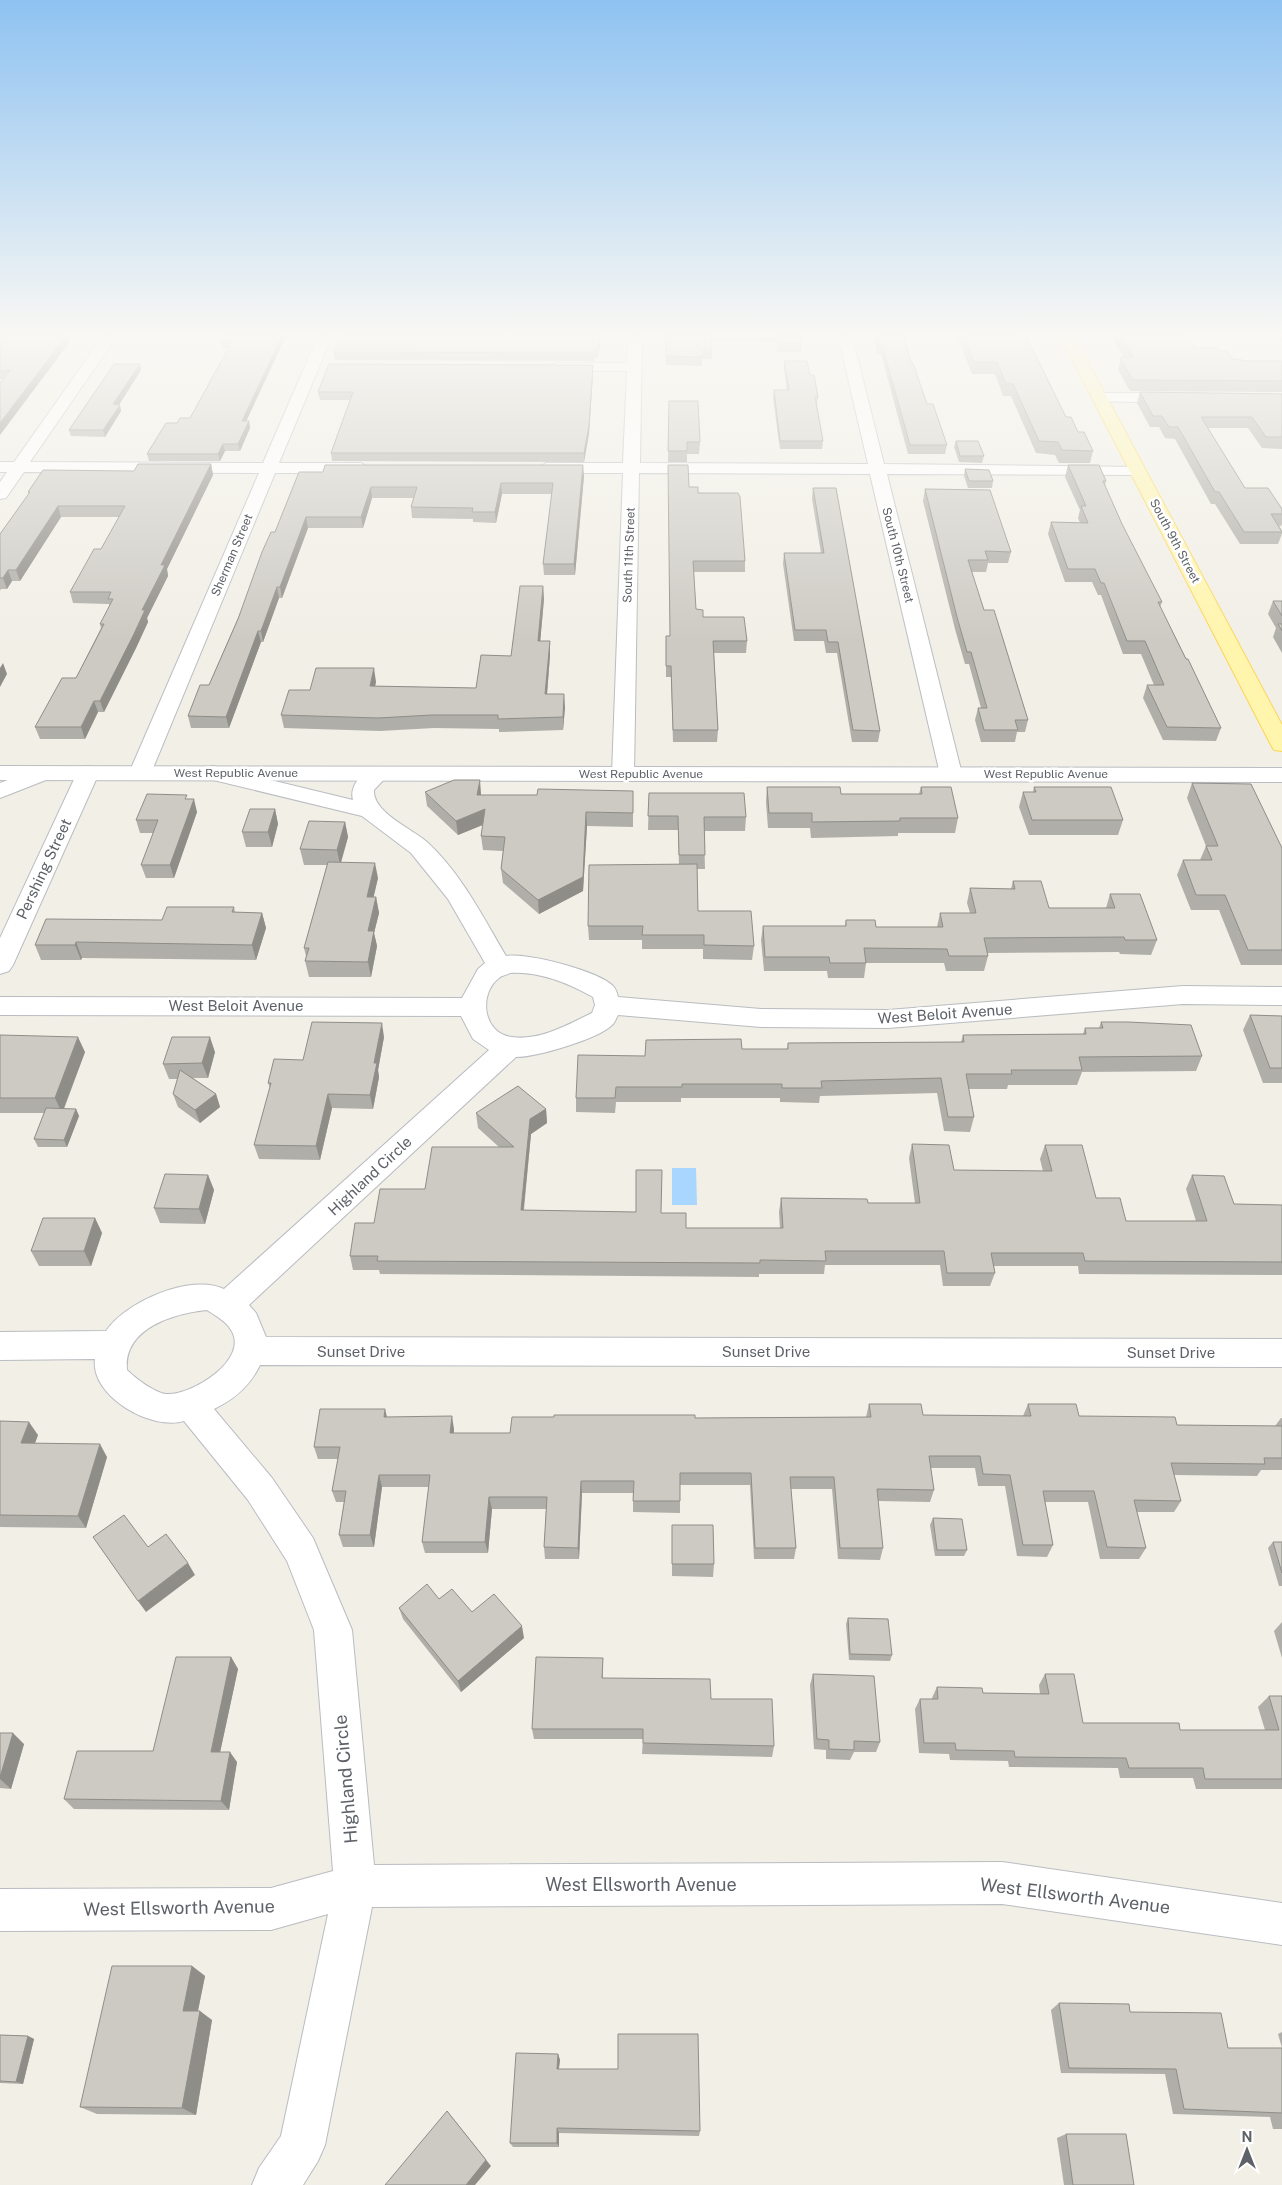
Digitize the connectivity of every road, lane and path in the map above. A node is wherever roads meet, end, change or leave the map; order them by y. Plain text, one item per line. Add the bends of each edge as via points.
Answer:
1 (39, 438) edge
2 (282, 438) edge
3 (633, 438) edge
4 (870, 438) edge
5 (1121, 438) edge
6 (0, 467) edge
7 (19, 467) junction
8 (270, 467) junction
9 (377, 468) edge
10 (534, 468) edge
11 (632, 469) junction
12 (877, 469) junction
13 (1138, 470) junction
14 (0, 494) edge
15 (1282, 745) edge
16 (0, 773) edge
17 (43, 773) junction
18 (88, 773) junction
19 (140, 773) junction
20 (213, 773) junction
21 (379, 774) junction
22 (623, 774) junction
23 (951, 774) junction
24 (1282, 774) edge
25 (0, 791) edge
26 (370, 811) junction
27 (0, 965) edge
28 (500, 968) junction
29 (1282, 996) edge
30 (608, 1005) junction
31 (0, 1006) edge
32 (472, 1007) junction
33 (510, 1047) junction
34 (229, 1304) junction
35 (114, 1345) junction
36 (0, 1346) edge
37 (249, 1352) junction
38 (1282, 1353) edge
39 (190, 1404) junction
40 (355, 1886) junction
41 (0, 1910) edge
42 (1282, 1924) edge
43 (276, 2185) edge

1 - 7 street
2 - 8 street, Sherman Street
3 - 11 street, South 11th Street
4 - 12 street, South 10th Street
5 - 13 main road, South 9th Street
6 - 7 street
7 - 8 street
7 - 14 street
8 - 9 street
8 - 19 street, Sherman Street
10 - 11 street
11 - 12 street
11 - 22 street, South 11th Street
12 - 13 street
12 - 23 street, South 10th Street
13 - 15 main road, South 9th Street
16 - 17 street, West Republic Avenue
17 - 18 street, West Republic Avenue
17 - 25 street
18 - 19 street, West Republic Avenue
18 - 27 street, Pershing Street
19 - 20 street, West Republic Avenue
20 - 21 street, West Republic Avenue
20 - 26 street
21 - 22 street, West Republic Avenue
21 - 26 street via 362,790 362,799
22 - 23 street, West Republic Avenue
23 - 24 street, West Republic Avenue
26 - 28 street via 419,848 458,895
28 - 30 street via 509,964 531,964 588,982 604,992
28 - 32 street via 490,971
29 - 30 street, West Beloit Avenue via 1183,995 888,1019 761,1018
30 - 33 street via 603,1019 562,1038
31 - 32 street, West Beloit Avenue
32 - 33 street via 472,1016 479,1029
33 - 34 street, Highland Circle
34 - 35 street via 211,1297 167,1305 126,1326
34 - 37 street via 242,1317 250,1333
35 - 36 street
35 - 39 street via 109,1366 116,1382 148,1402 168,1409
37 - 38 street, Sunset Drive
37 - 39 street via 242,1371 227,1387
39 - 40 street, Highland Circle via 260,1489 300,1550 333,1630
40 - 41 street, West Ellsworth Avenue via 270,1909
40 - 42 street, West Ellsworth Avenue via 1002,1883
40 - 43 street, Highland Circle via 302,2145

